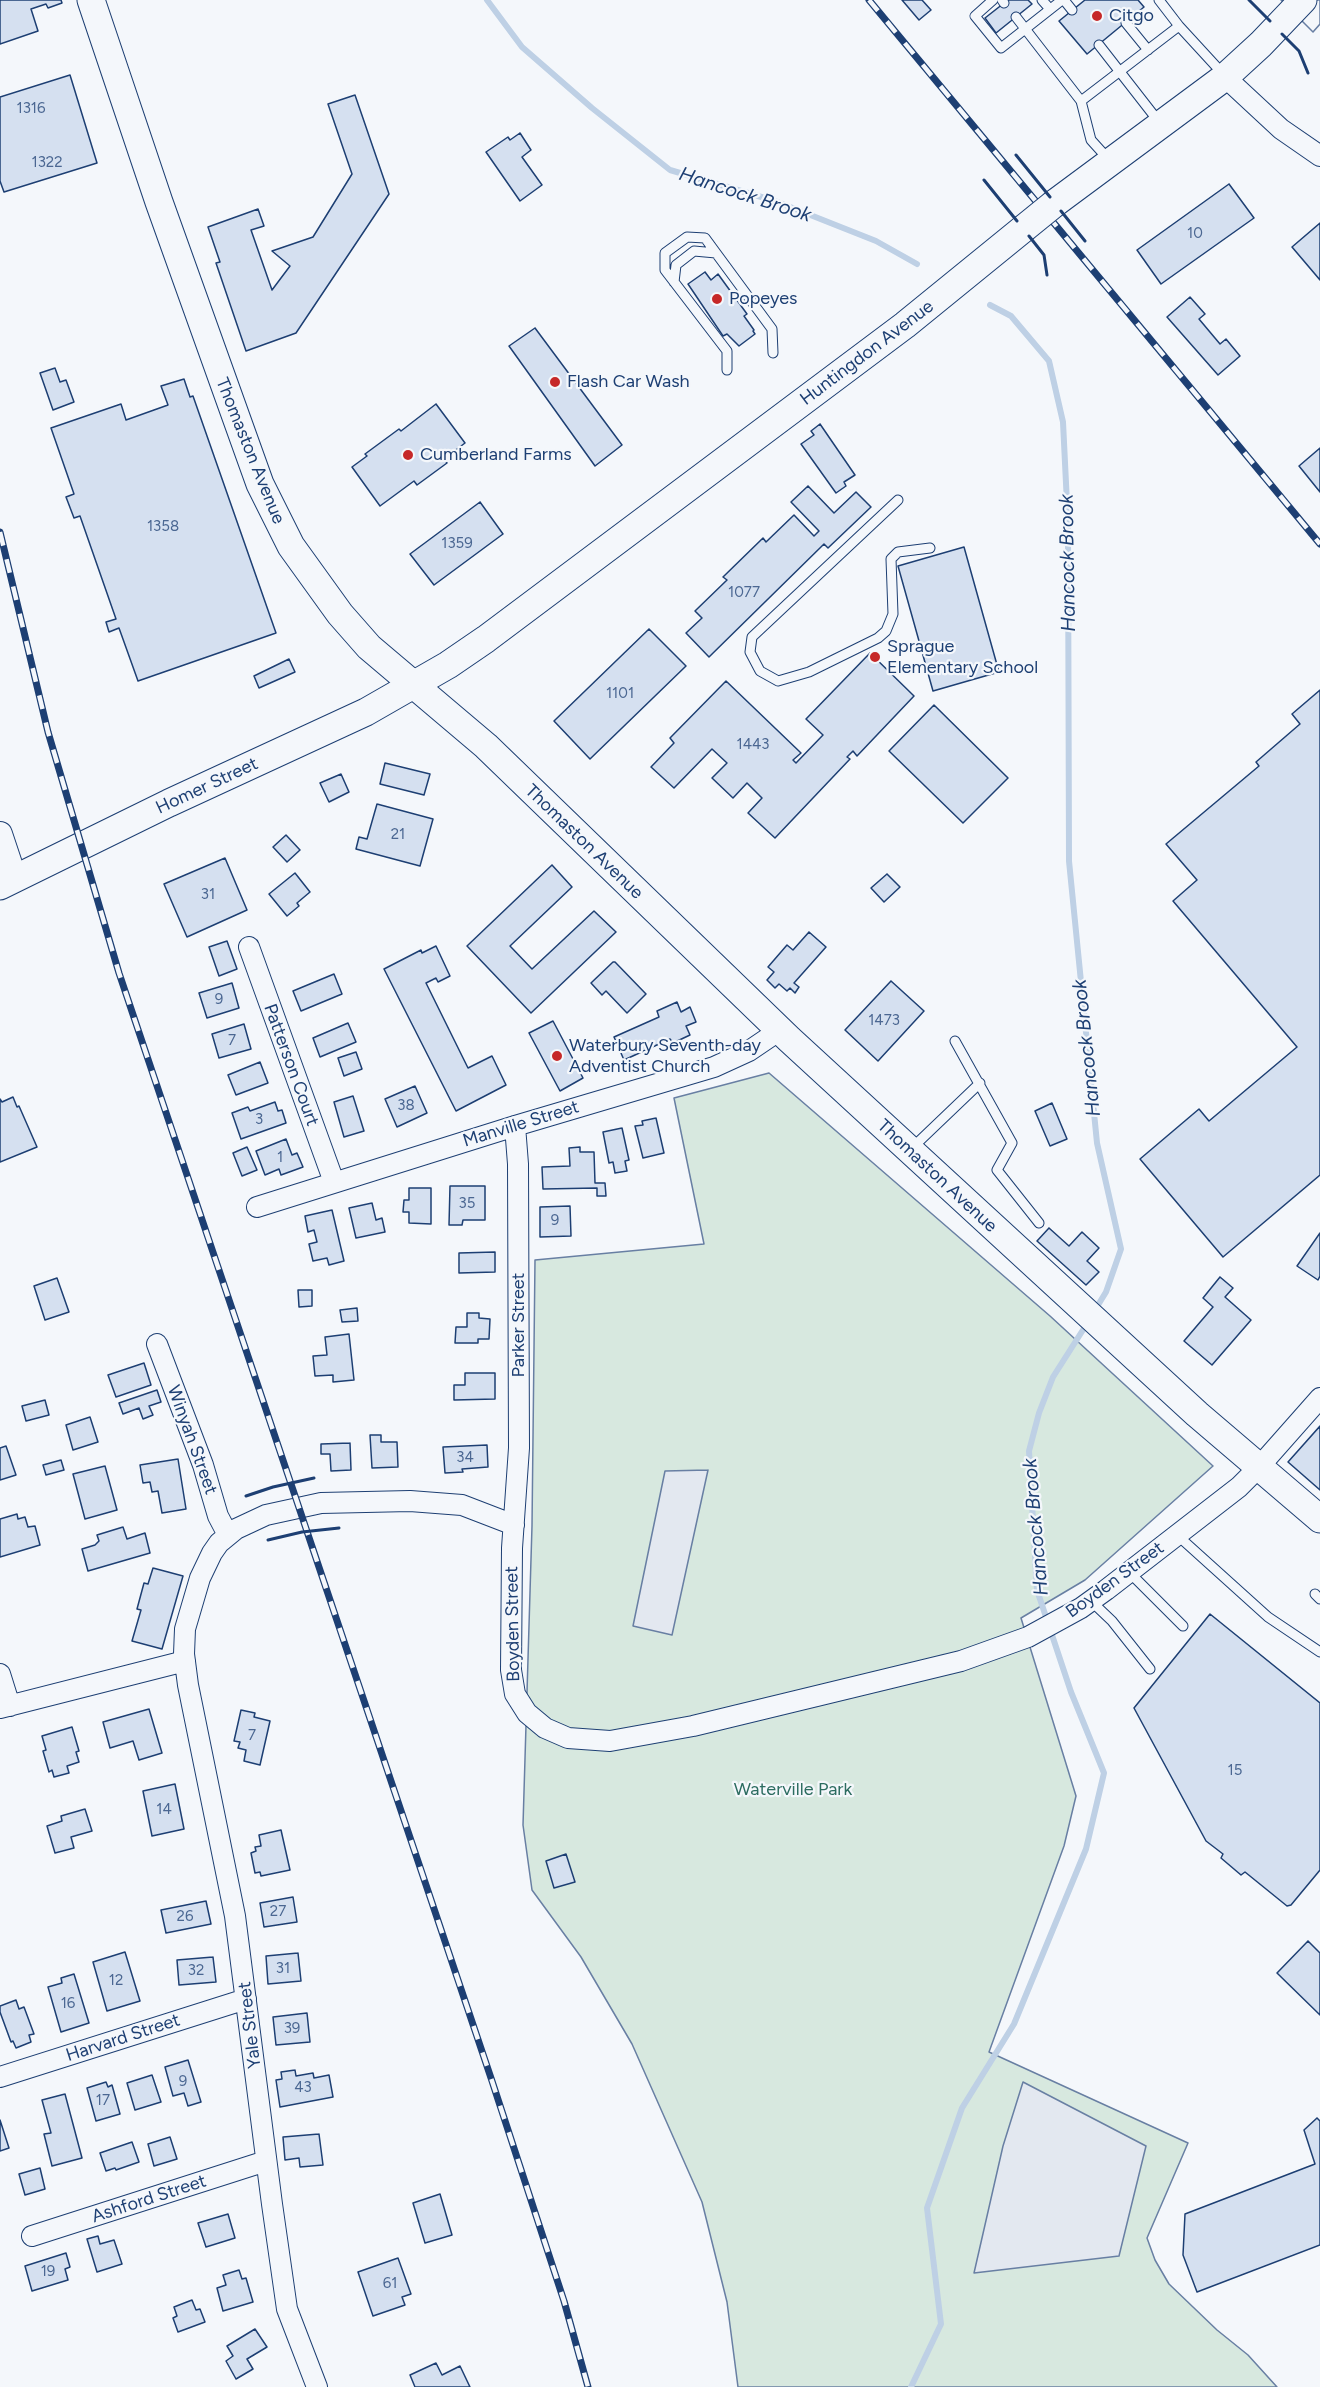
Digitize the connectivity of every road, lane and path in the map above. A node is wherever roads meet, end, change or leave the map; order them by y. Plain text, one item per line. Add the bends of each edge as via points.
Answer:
1 (91, 0) edge
2 (993, 0) edge
3 (1041, 0) edge
4 (1063, 0) edge
5 (1160, 0) edge
6 (1302, 0) edge
7 (1050, 9) junction
8 (1072, 10) dead end
9 (1016, 17) dead end
10 (1126, 23) dead end
11 (1179, 26) junction
12 (1025, 29) junction
13 (1099, 45) dead end
14 (1148, 50) junction
15 (1120, 72) junction
16 (1225, 77) junction
17 (1081, 101) junction
18 (1161, 124) junction
19 (1320, 156) edge
20 (1110, 161) junction
21 (716, 253) junction
22 (674, 282) junction
23 (773, 353) dead end
24 (727, 370) dead end
25 (898, 500) dead end
26 (930, 548) dead end
27 (414, 686) junction
28 (0, 834) edge
29 (7, 883) edge
30 (249, 948) dead end
31 (780, 1030) junction
32 (955, 1041) dead end
33 (980, 1083) junction
34 (515, 1126) junction
35 (910, 1150) junction
36 (334, 1182) junction
37 (256, 1207) dead end
38 (1039, 1223) dead end
39 (157, 1344) dead end
40 (1320, 1398) edge
41 (1259, 1467) junction
42 (1320, 1519) edge
43 (514, 1525) junction
44 (1176, 1534) junction
45 (228, 1535) junction
46 (1129, 1572) junction
47 (1091, 1601) junction
48 (1183, 1626) dead end
49 (1320, 1652) edge
50 (185, 1661) junction
51 (1150, 1669) dead end
52 (0, 1674) edge
53 (5, 1707) edge
54 (246, 1999) junction
55 (0, 2077) edge
56 (266, 2162) junction
57 (32, 2236) dead end
58 (317, 2387) edge

1 - 27 main road, Thomaston Avenue via 229,401 275,517 301,562 340,614 369,647
2 - 12 lane via 975,16 1001,48
3 - 7 lane
4 - 7 lane
4 - 8 lane
5 - 11 lane
6 - 16 main road, Huntingdon Avenue
7 - 12 lane
9 - 12 lane
10 - 14 lane
11 - 14 lane
11 - 16 lane
12 - 17 lane
13 - 15 lane
14 - 15 lane
15 - 17 lane
15 - 18 lane
16 - 18 main road, Huntingdon Avenue
16 - 19 street via 1281,129
17 - 20 lane via 1091,140
18 - 20 main road, Huntingdon Avenue
20 - 27 main road, Huntingdon Avenue, bridge via 905,325 486,639
21 - 22 lane via 694,251 676,265
21 - 22 lane via 705,238 687,237 665,253 664,270
21 - 23 lane via 772,328
22 - 24 lane via 727,351
25 - 26 lane via 752,637 750,652 760,671 778,681 809,672 878,638 893,614 891,559 898,552
27 - 29 main road, Homer Street
27 - 31 main road, Thomaston Avenue via 486,746
28 - 29 street
30 - 36 street, Patterson Court
31 - 34 street, Manville Street via 749,1051 714,1067
31 - 35 main road, Thomaston Avenue
32 - 33 lane
33 - 35 lane
33 - 38 lane via 1012,1143 997,1170
34 - 36 street, Manville Street
34 - 43 street, Parker Street via 519,1448
35 - 41 main road, Thomaston Avenue
36 - 37 street, Manville Street
39 - 45 street, Winyah Street
40 - 41 street, Boyden Street
41 - 42 main road, Thomaston Avenue
41 - 44 street, Boyden Street
43 - 45 street via 462,1505 360,1501 321,1503 278,1512 255,1519
43 - 47 street, Boyden Street via 513,1687 520,1704 535,1721 568,1738 610,1741 682,1729 962,1661 1029,1637
44 - 46 street, Boyden Street
44 - 49 lane via 1268,1617
45 - 50 street via 212,1553 200,1578 185,1629
46 - 47 street, Boyden Street
46 - 48 lane
47 - 51 lane
50 - 53 street
50 - 54 street, Yale Street via 230,1887
52 - 53 street
54 - 55 street, Harvard Street
54 - 56 street, Yale Street
56 - 57 street, Ashford Street
56 - 58 street, Yale Street via 287,2309

